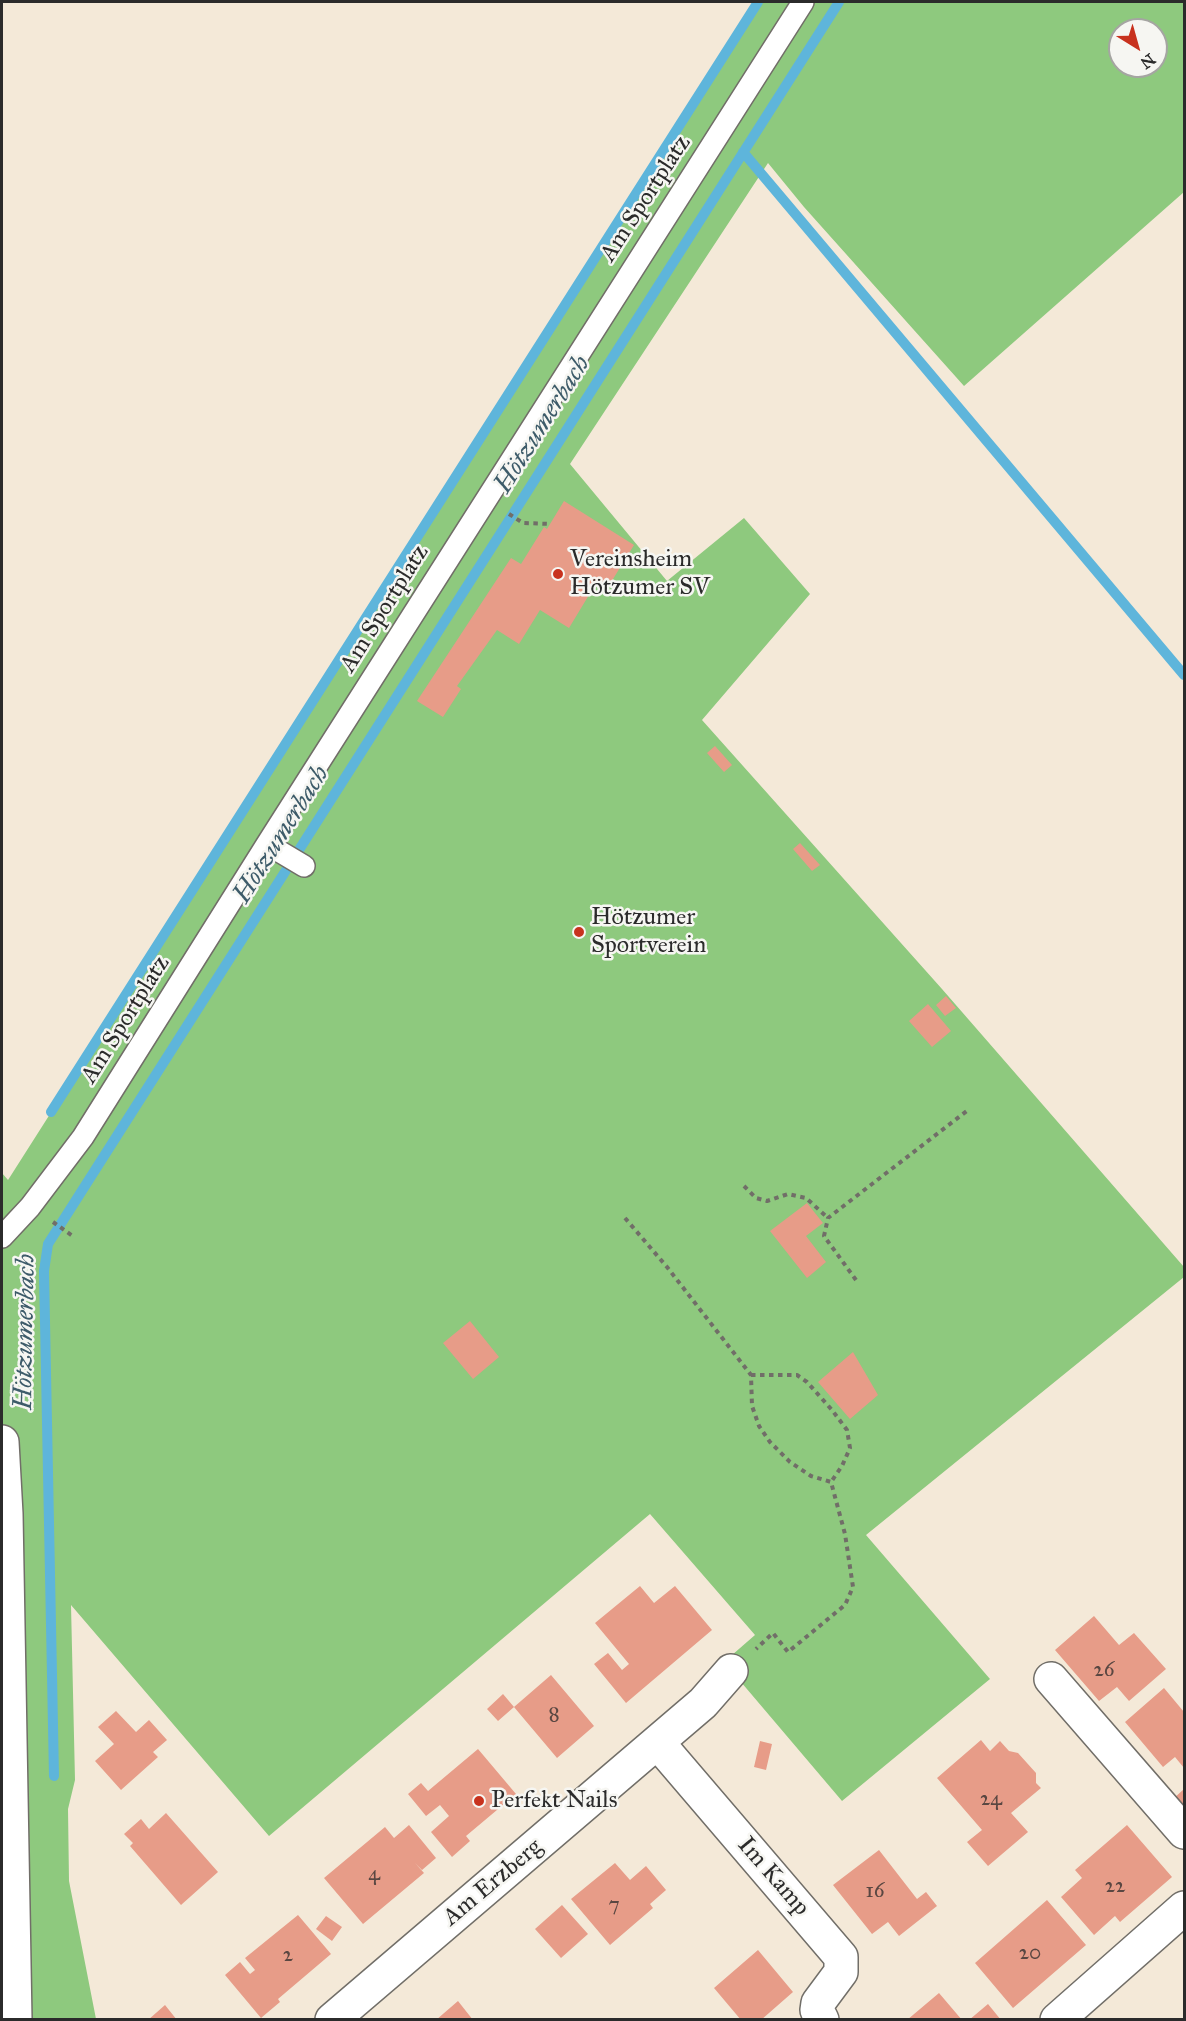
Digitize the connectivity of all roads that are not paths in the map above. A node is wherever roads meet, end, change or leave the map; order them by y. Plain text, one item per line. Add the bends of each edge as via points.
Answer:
1 (803, 2) edge
2 (276, 849) junction
3 (304, 866) dead end
4 (2, 1237) edge
5 (2, 1442) edge
6 (731, 1671) road end
7 (1051, 1679) dead end
8 (658, 1743) junction
9 (1185, 1832) edge
10 (1185, 1908) edge
11 (15, 2019) edge
12 (332, 2019) edge
13 (822, 2019) edge
14 (1057, 2019) edge

1 - 2 lane, Am Sportplatz
2 - 3 lane
2 - 4 lane, Am Sportplatz via 83,1137
5 - 11 street
6 - 8 street, Am Erzberg via 704,1703
7 - 9 street
8 - 12 street, Am Erzberg
8 - 13 street, Im Kamp via 841,1957 842,1972 818,2003
10 - 14 street

